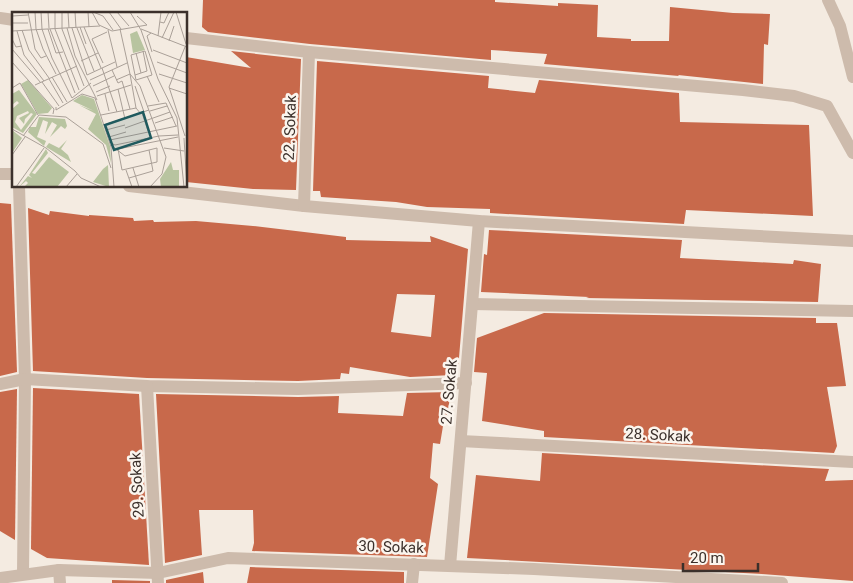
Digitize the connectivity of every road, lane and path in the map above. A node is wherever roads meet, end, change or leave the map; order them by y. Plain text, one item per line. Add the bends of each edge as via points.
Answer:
1 (828, 0) edge
2 (188, 38) edge
3 (309, 52) junction
4 (853, 77) edge
5 (853, 153) edge
6 (19, 188) edge
7 (146, 188) edge
8 (304, 206) junction
9 (479, 221) junction
10 (853, 241) edge
11 (473, 304) junction
12 (853, 310) edge
13 (25, 378) junction
14 (466, 383) junction
15 (0, 384) edge
16 (148, 386) junction
17 (461, 441) junction
18 (853, 462) edge
19 (414, 564) junction
20 (450, 566) junction
21 (59, 570) junction
22 (23, 574) junction
23 (0, 578) edge
24 (158, 578) edge
25 (60, 583) edge
26 (412, 583) edge
27 (782, 583) edge

1 - 4 street via 840,26
2 - 3 street
3 - 5 street via 794,96 827,106
3 - 8 street, 22. Sokak
6 - 13 street
7 - 8 street
8 - 9 street
9 - 10 street
9 - 11 street, 27. Sokak
11 - 12 street
11 - 14 street, 27. Sokak
13 - 15 street
13 - 16 street
13 - 22 street
14 - 16 street via 298,389
14 - 17 street, 27. Sokak
16 - 24 street, 29. Sokak
17 - 18 street, 28. Sokak
17 - 20 street, 27. Sokak
19 - 20 street, 30. Sokak
19 - 24 street, 30. Sokak via 228,558
19 - 26 street
20 - 27 street, 30. Sokak
21 - 22 street, 30. Sokak
21 - 24 street, 30. Sokak
21 - 25 street
22 - 23 street, 30. Sokak

